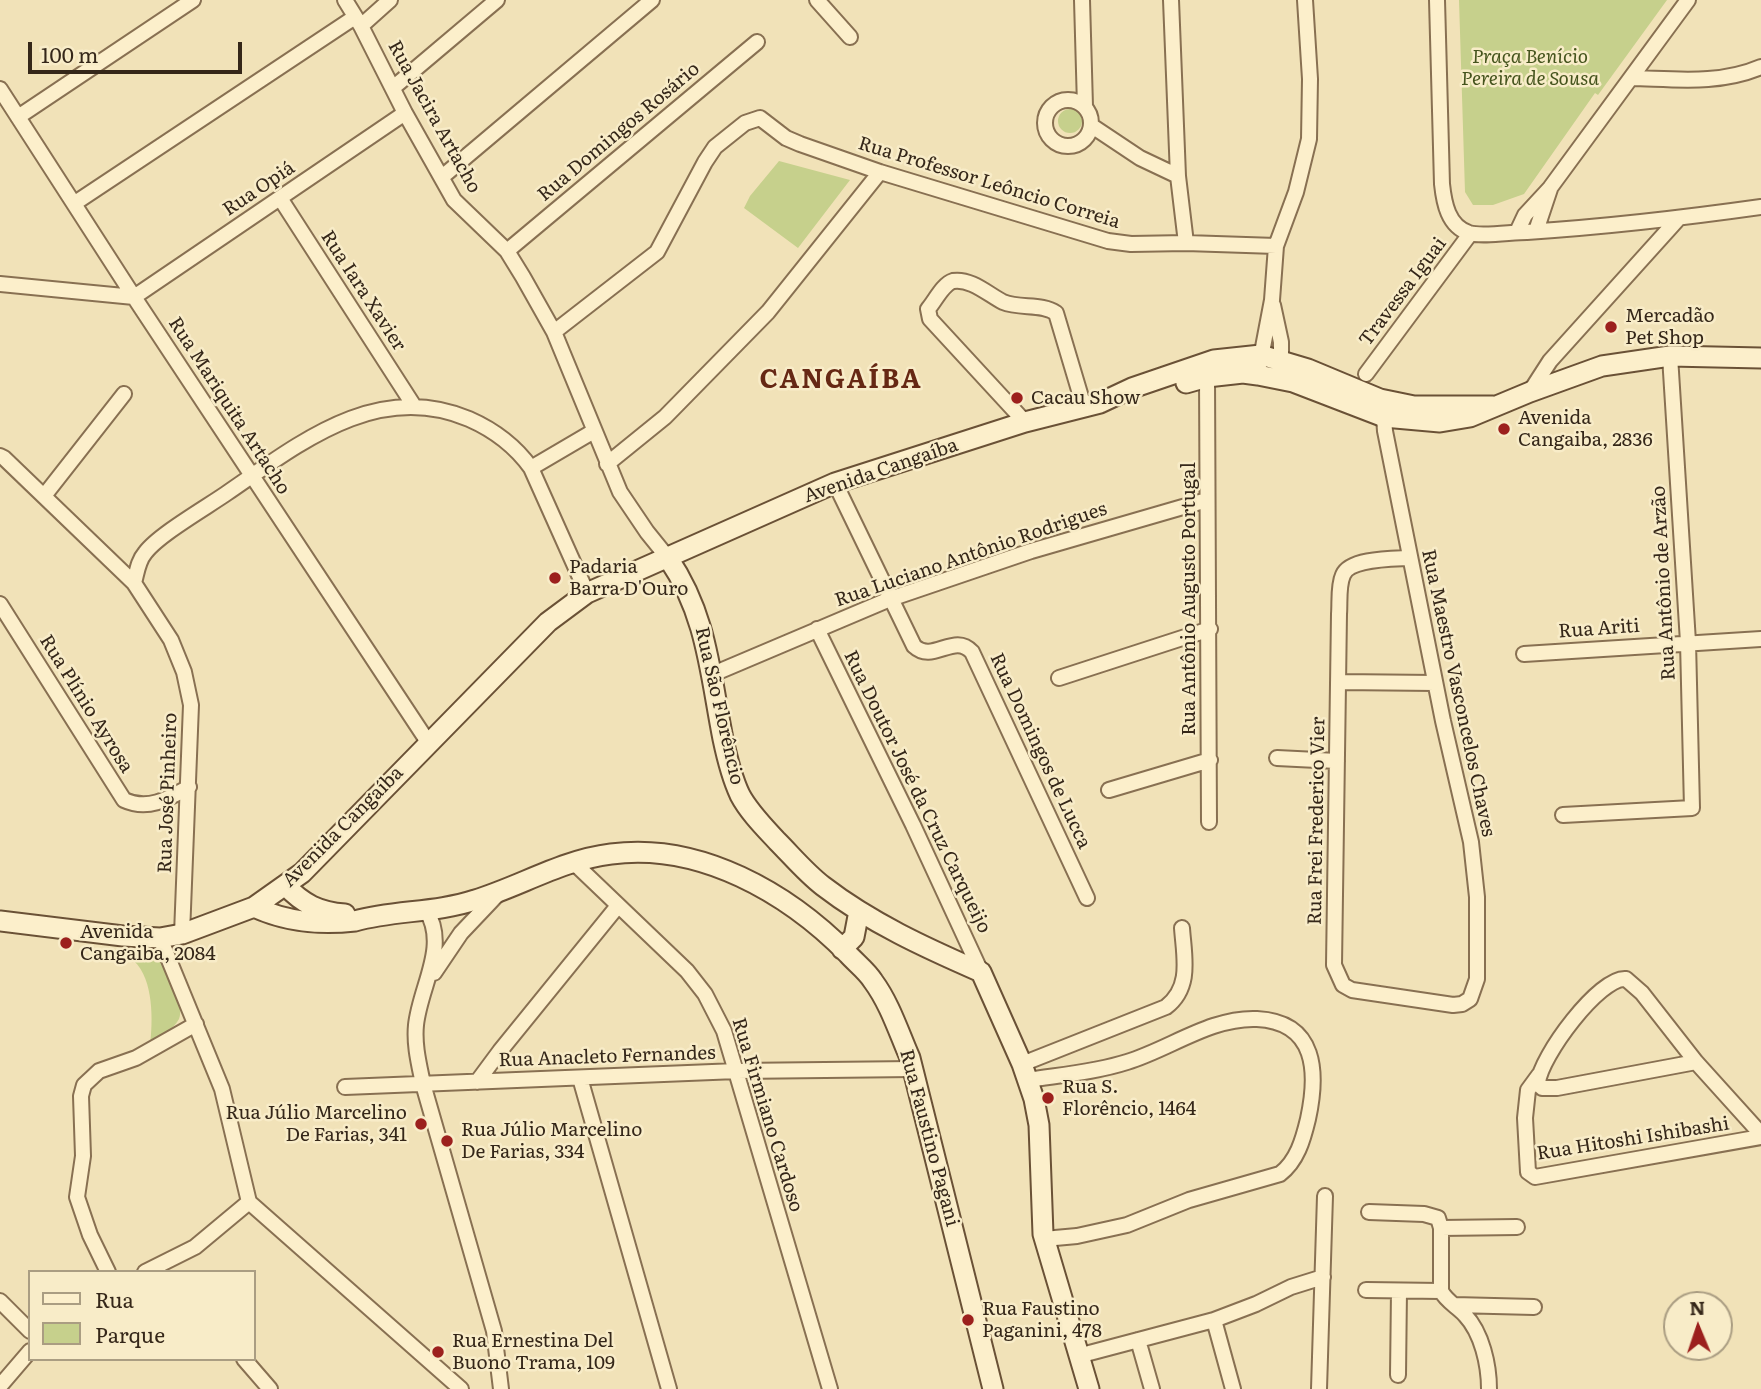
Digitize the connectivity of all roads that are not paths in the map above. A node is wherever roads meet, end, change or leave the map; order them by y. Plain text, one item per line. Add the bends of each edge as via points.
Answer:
1 (193, 0) edge
2 (345, 0) edge
3 (390, 0) edge
4 (497, 0) edge
5 (652, 0) edge
6 (817, 0) edge
7 (1082, 0) edge
8 (1171, 0) edge
9 (1305, 0) edge
10 (1437, 0) edge
11 (1688, 0) edge
12 (358, 21) junction
13 (850, 37) dead end
14 (757, 42) dead end
15 (1761, 67) edge
16 (1631, 78) junction
17 (394, 87) junction
18 (0, 89) edge
19 (1085, 106) junction
20 (405, 113) junction
21 (18, 117) junction
22 (1092, 126) junction
23 (880, 172) junction
24 (1178, 176) junction
25 (442, 177) junction
26 (1550, 188) junction
27 (279, 198) junction
28 (75, 203) junction
29 (1761, 207) edge
30 (1678, 219) junction
31 (1536, 231) junction
32 (1517, 232) junction
33 (1470, 233) junction
34 (1186, 243) junction
35 (1276, 247) junction
36 (507, 251) junction
37 (0, 284) edge
38 (134, 297) junction
39 (1272, 300) junction
40 (554, 332) junction
41 (1670, 356) junction
42 (1761, 358) edge
43 (1260, 365) junction
44 (1281, 370) junction
45 (1366, 374) dead end
46 (1207, 377) junction
47 (1530, 392) junction
48 (124, 394) dead end
49 (1092, 405) junction
50 (414, 406) junction
51 (1493, 407) junction
52 (1384, 417) junction
53 (1025, 422) junction
54 (594, 431) junction
55 (0, 456) edge
56 (607, 464) junction
57 (531, 468) junction
58 (252, 476) junction
59 (835, 483) junction
60 (44, 496) junction
61 (1207, 500) junction
62 (668, 558) junction
63 (1410, 558) junction
64 (134, 583) junction
65 (587, 593) junction
66 (890, 599) junction
67 (0, 604) edge
68 (817, 629) junction
69 (1210, 629) junction
70 (1761, 639) edge
71 (1688, 642) junction
72 (1524, 654) dead end
73 (713, 674) junction
74 (1059, 678) dead end
75 (1339, 682) junction
76 (1435, 683) junction
77 (428, 742) junction
78 (1277, 758) dead end
79 (1210, 760) junction
80 (1337, 761) junction
81 (189, 787) junction
82 (1110, 790) dead end
83 (1563, 815) dead end
84 (1209, 822) dead end
85 (572, 861) junction
86 (822, 885) junction
87 (286, 886) junction
88 (501, 891) junction
89 (1087, 898) dead end
90 (617, 906) junction
91 (254, 907) junction
92 (426, 910) junction
93 (859, 911) junction
94 (799, 912) junction
95 (370, 917) junction
96 (0, 921) edge
97 (1182, 928) dead end
98 (182, 934) junction
99 (160, 938) junction
100 (842, 949) junction
101 (981, 972) junction
102 (1477, 979) joint
103 (423, 992) junction
104 (196, 1024) junction
105 (1696, 1062) junction
106 (913, 1069) junction
107 (737, 1071) junction
108 (1025, 1072) junction
109 (1539, 1075) junction
110 (580, 1078) junction
111 (477, 1082) junction
112 (423, 1084) junction
113 (345, 1087) dead end
114 (1761, 1136) edge
115 (1325, 1196) dead end
116 (249, 1202) junction
117 (1369, 1212) dead end
118 (1517, 1227) dead end
119 (1441, 1228) junction
120 (1044, 1239) junction
121 (165, 1268) edge
122 (107, 1270) edge
123 (1323, 1277) junction
124 (1366, 1290) dead end
125 (1399, 1291) junction
126 (1441, 1291) junction
127 (0, 1301) edge
128 (1454, 1305) junction
129 (1534, 1307) dead end
130 (1214, 1320) junction
131 (28, 1329) edge
132 (1138, 1340) junction
133 (28, 1353) edge
134 (1078, 1356) junction
135 (246, 1361) edge
136 (1398, 1375) dead end
137 (0, 1386) edge
138 (270, 1389) edge
139 (461, 1389) edge
140 (501, 1389) edge
141 (669, 1389) edge
142 (830, 1389) edge
143 (993, 1389) edge
144 (1089, 1389) edge
145 (1152, 1389) edge
146 (1233, 1389) edge
147 (1319, 1389) edge
148 (1489, 1389) edge

1 - 21 street
2 - 12 street, Rua Jacira Artacho
3 - 12 street
4 - 17 street
5 - 25 street
6 - 13 street
7 - 19 street
8 - 24 street
9 - 35 street via 1309,139
10 - 33 street via 1444,202 1459,228
11 - 16 street
12 - 17 street, Rua Jacira Artacho
12 - 28 street
14 - 36 street, Rua Domingos Rosário
15 - 16 street via 1712,80
16 - 26 street
17 - 20 street, Rua Jacira Artacho
18 - 21 street, Rua Mariquita Artacho
19 - 22 street
19 - 22 street via 1071,99 1055,103 1046,115 1046,131 1056,143 1071,146 1085,140
20 - 25 street, Rua Jacira Artacho
20 - 27 street, Rua Opiá
21 - 28 street, Rua Mariquita Artacho
22 - 24 street via 1140,158
23 - 34 street, Rua Professor Leôncio Correia via 1108,241
23 - 40 street, Rua Professor Leôncio Correia via 786,138 760,118 745,123 715,147 657,252
23 - 56 street via 768,312 665,417
24 - 34 street
25 - 36 street, Rua Jacira Artacho via 454,200
26 - 31 street
26 - 32 street via 1525,215
27 - 38 street, Rua Opiá
27 - 50 street, Rua Iara Xavier
28 - 38 street, Rua Mariquita Artacho
29 - 30 street
30 - 31 street
30 - 47 street via 1559,351
31 - 32 street
32 - 33 street
33 - 45 street, Travessa Iguai
34 - 35 street, Rua Professor Leôncio Correia
35 - 39 street
36 - 40 street, Rua Jacira Artacho
37 - 38 street
38 - 58 street, Rua Mariquita Artacho
39 - 43 street
39 - 44 street
40 - 54 street, Rua Jacira Artacho
41 - 42 main road, Avenida Cangaíba
41 - 47 main road, Avenida Cangaíba via 1602,366
41 - 71 street, Rua Antônio de Arzão
43 - 44 main road, Avenida Cangaíba
43 - 46 main road, Avenida Cangaíba via 1243,373
43 - 49 main road, Avenida Cangaíba via 1214,360
44 - 51 main road, Avenida Cangaíba via 1308,369 1380,399 1414,406
44 - 52 main road, Avenida Cangaíba via 1293,382
46 - 49 main road, Avenida Cangaíba via 1134,400
46 - 61 street, Rua Antônio Augusto Portugal
47 - 51 main road, Avenida Cangaíba
48 - 60 street
49 - 53 main road, Avenida Cangaíba
49 - 53 street via 1056,313 1004,302 970,284 950,282 929,309 930,319
50 - 57 street via 440,409 479,424 522,455
50 - 58 street via 358,415 332,426
51 - 52 main road, Avenida Cangaíba via 1440,422
52 - 63 street, Rua Maestro Vasconcelos Chaves
53 - 59 main road, Avenida Cangaíba
54 - 56 street, Rua Jacira Artacho
54 - 57 street
55 - 60 street, Rua José Pinheiro
56 - 62 street, Rua Jacira Artacho via 633,512
57 - 65 street
58 - 64 street via 153,544 140,560
58 - 77 street, Rua Mariquita Artacho
59 - 62 main road, Avenida Cangaíba
59 - 66 street, Rua Domingos de Lucca
60 - 64 street, Rua José Pinheiro
61 - 66 street, Rua Luciano Antônio Rodrigues via 1031,551
61 - 69 street, Rua Antônio Augusto Portugal
62 - 65 main road, Avenida Cangaíba
62 - 73 main road, Rua São Florêncio via 695,608
63 - 75 street, Rua Frei Frederico Vier via 1364,562 1346,570 1339,614
63 - 76 street, Rua Maestro Vasconcelos Chaves
64 - 81 street, Rua José Pinheiro via 171,640 184,672 191,705
65 - 77 main road, Avenida Cangaíba via 548,622
66 - 68 street, Rua Luciano Antônio Rodrigues
66 - 89 street, Rua Domingos de Lucca via 919,651 961,644 972,652
67 - 81 street, Rua Plínio Ayrosa via 124,800 149,805
68 - 73 street, Rua Luciano Antônio Rodrigues
68 - 101 street, Rua Doutor José da Cruz Carqueijo
69 - 74 street
69 - 79 street, Rua Antônio Augusto Portugal
70 - 71 street, Rua Ariti
71 - 72 street, Rua Ariti
71 - 83 street, Rua Antônio de Arzão via 1692,808
73 - 86 main road, Rua São Florêncio via 723,739 741,796 757,819
75 - 76 street
75 - 80 street, Rua Frei Frederico Vier
76 - 102 street, Rua Maestro Vasconcelos Chaves via 1471,842 1477,897
77 - 87 main road, Avenida Cangaíba
78 - 80 street
79 - 82 street
79 - 84 street, Rua Antônio Augusto Portugal
80 - 102 street, Rua Frei Frederico Vier via 1334,965 1343,985 1453,1005 1470,999
81 - 98 street, Rua José Pinheiro
85 - 88 main road, Rua Faustino Pagani
85 - 90 street, Rua Firmiano Cardoso
85 - 94 main road, Rua Faustino Pagani via 612,853 652,853 700,862 743,877
86 - 93 main road, Rua São Florêncio
86 - 94 main road via 808,895
87 - 91 main road, Avenida Cangaíba
87 - 95 main road, Rua Faustino Pagani via 318,910
88 - 92 main road, Rua Faustino Pagani
88 - 103 street via 461,933
90 - 107 street, Rua Firmiano Cardoso via 668,952 705,994
90 - 111 street
91 - 95 main road, Rua Faustino Pagani via 277,918 316,923
91 - 98 main road, Avenida Cangaíba
92 - 95 main road, Rua Faustino Pagani
92 - 103 street via 433,920 436,946
93 - 100 main road via 854,937
93 - 101 main road, Rua São Florêncio
94 - 100 main road, Rua Faustino Pagani
96 - 99 main road, Avenida Cangaíba
97 - 108 street via 1186,971 1177,999
98 - 99 main road, Avenida Cangaíba
99 - 104 street
100 - 106 main road, Rua Faustino Pagani via 873,981
101 - 108 main road
103 - 112 street via 416,1049
104 - 116 street via 222,1089
104 - 122 street via 136,1058 99,1071 84,1085 77,1197
105 - 109 street via 1557,1088 1542,1088
105 - 109 street via 1642,993 1621,978 1569,1024
105 - 114 street
106 - 107 street, Rua Anacleto Fernandes
106 - 143 main road, Rua Faustino Pagani
107 - 110 street, Rua Anacleto Fernandes
107 - 142 street, Rua Firmiano Cardoso
108 - 120 main road via 1040,1125
108 - 120 street via 1126,1063 1241,1019 1275,1021 1288,1027 1300,1037 1313,1064 1306,1127 1290,1166 1280,1174 1189,1200 1127,1225
109 - 114 street, Rua Hitoshi Ishibashi via 1528,1090 1525,1118 1528,1172 1535,1177
110 - 111 street, Rua Anacleto Fernandes
110 - 141 street
111 - 112 street, Rua Anacleto Fernandes
112 - 113 street, Rua Anacleto Fernandes
112 - 140 street via 494,1331
115 - 123 street
116 - 121 street
116 - 139 street
117 - 119 street via 1424,1214 1438,1218
118 - 119 street
119 - 126 street
120 - 134 main road
123 - 130 street
123 - 147 street
124 - 125 street
125 - 126 street
125 - 136 street
126 - 128 street
127 - 131 street
128 - 129 street
128 - 148 street via 1476,1332 1487,1363
130 - 132 street
130 - 146 street
132 - 134 street
132 - 145 street
133 - 137 street
134 - 144 main road
135 - 138 street

